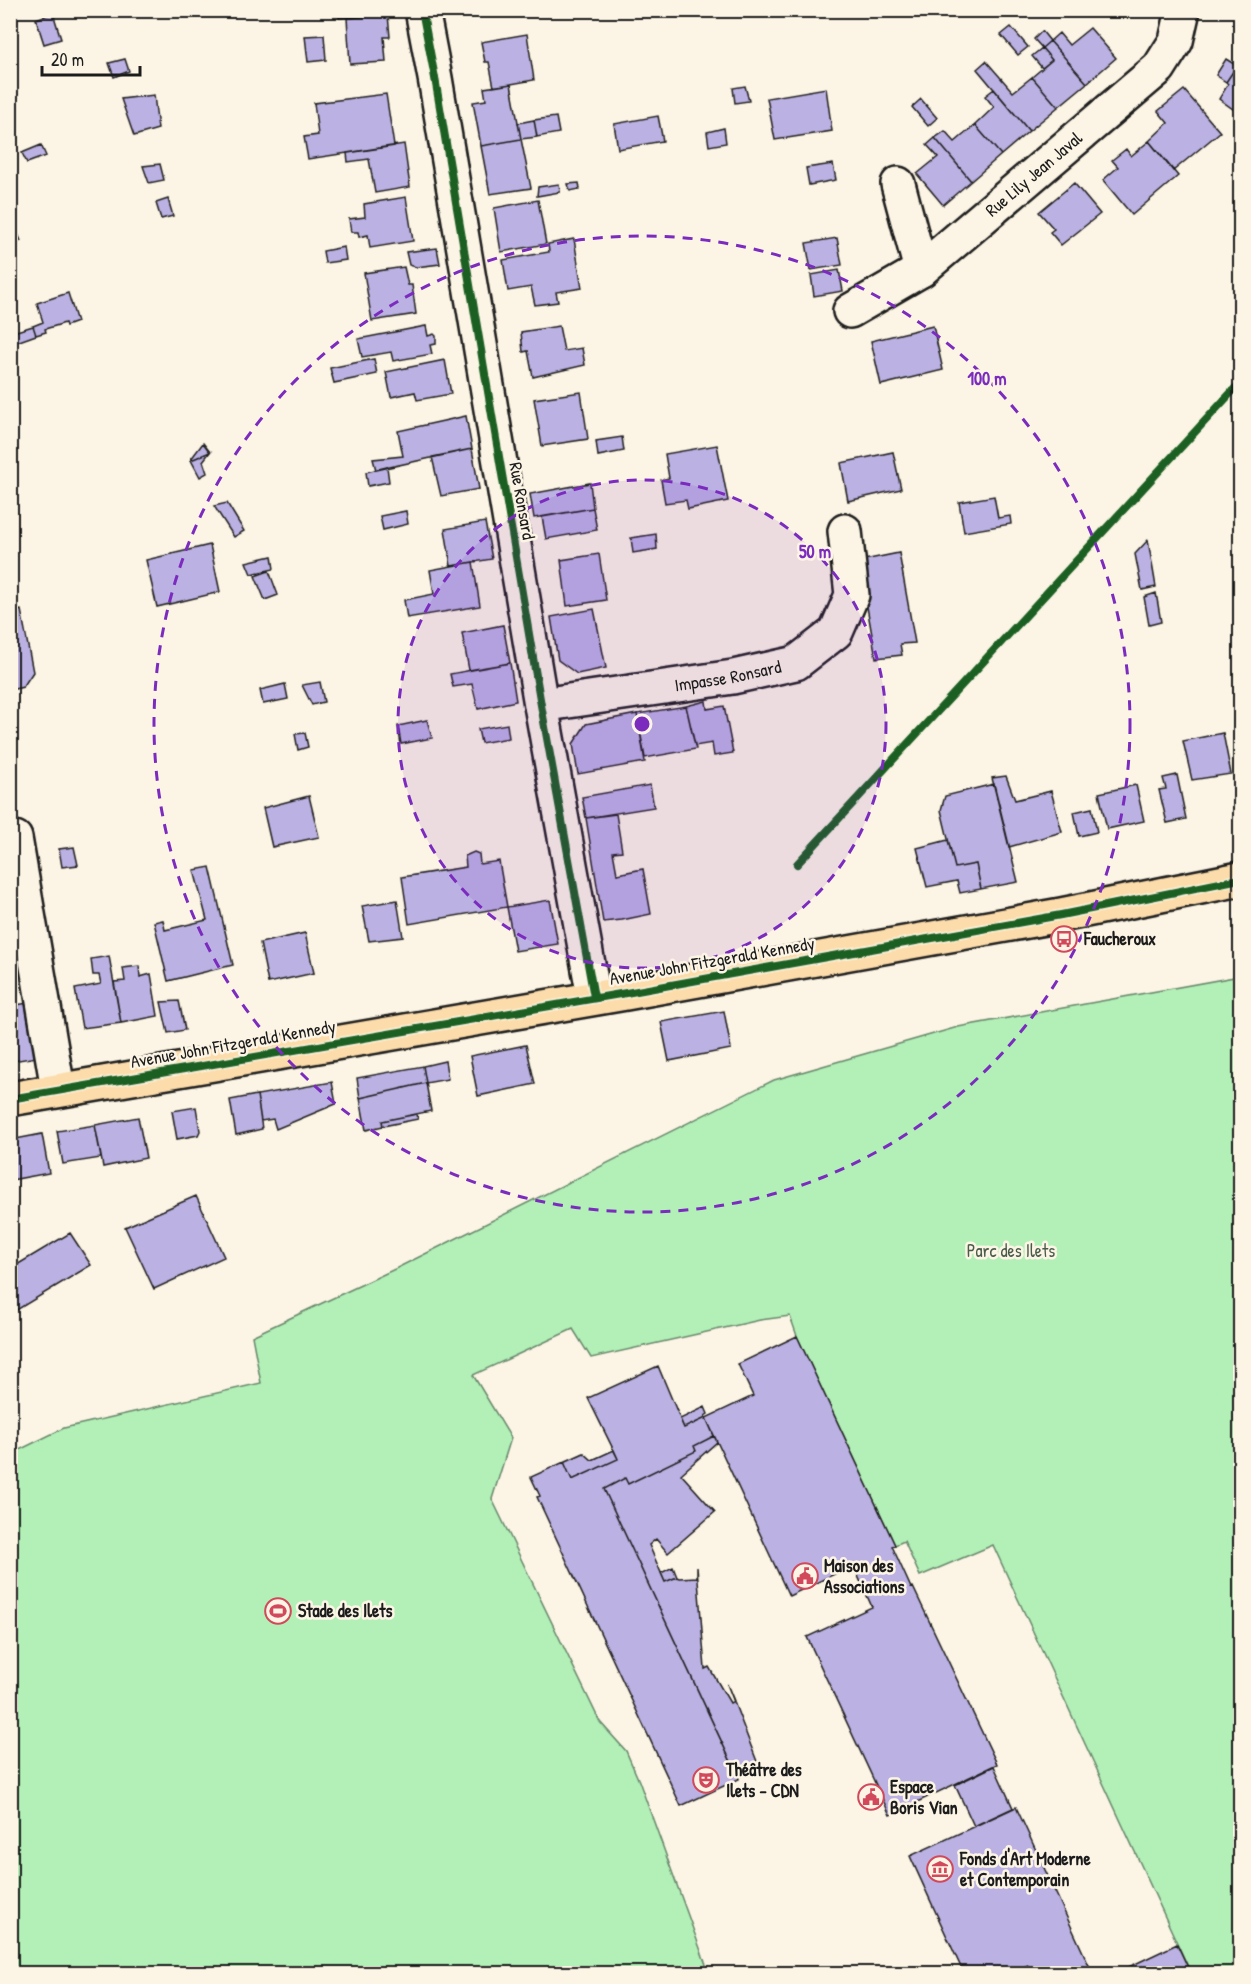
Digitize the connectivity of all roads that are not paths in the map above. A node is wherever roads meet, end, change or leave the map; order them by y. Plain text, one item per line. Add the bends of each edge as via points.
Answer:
1 (1183, 10) edge
2 (428, 12) edge
3 (898, 184) dead end
4 (921, 270) junction
5 (850, 310) dead end
6 (845, 531) dead end
7 (541, 705) junction
8 (15, 838) dead end
9 (1240, 879) edge
10 (594, 997) junction
11 (58, 1089) junction
12 (10, 1099) edge

1 - 4 street, Rue Lily Jean Javal via 1176,41 1159,68
2 - 7 street, Rue Ronsard
3 - 4 street
4 - 5 street, Rue Lily Jean Javal
6 - 7 street, Impasse Ronsard via 852,595 836,632 796,663 733,677
7 - 10 street, Rue Ronsard
8 - 11 street
9 - 10 main road, Avenue John Fitzgerald Kennedy via 1061,915
10 - 11 main road, Avenue John Fitzgerald Kennedy
11 - 12 main road, Avenue John Fitzgerald Kennedy

